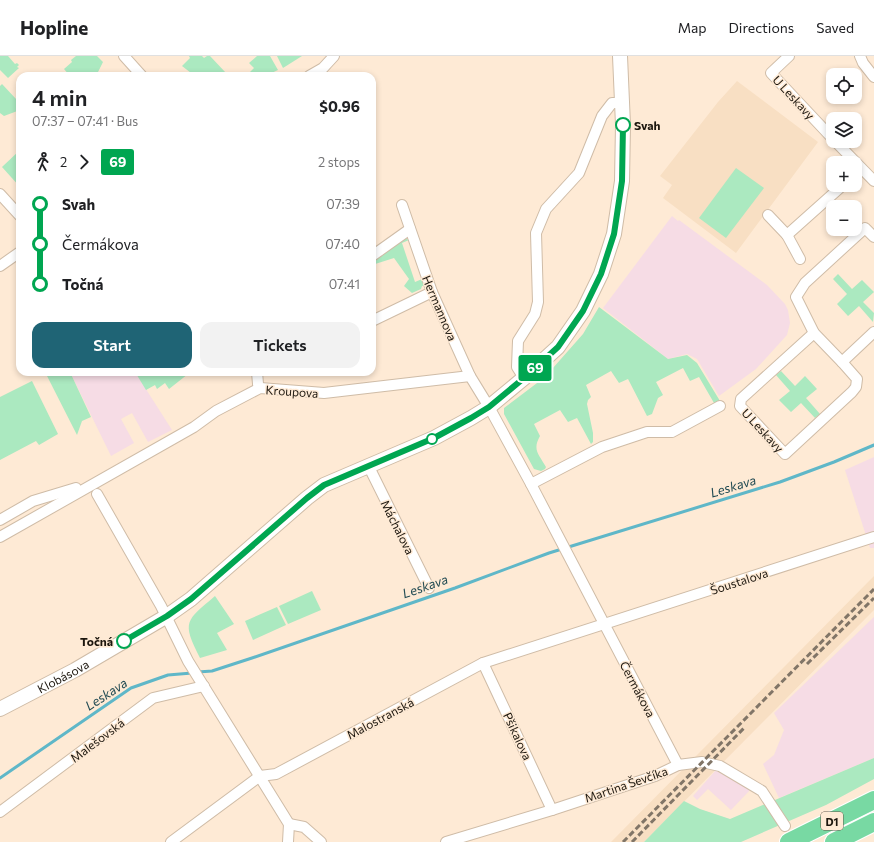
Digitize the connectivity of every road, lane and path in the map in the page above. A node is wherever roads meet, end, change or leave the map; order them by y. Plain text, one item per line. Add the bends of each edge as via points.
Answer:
1 (124, 56) edge
2 (334, 56) edge
3 (620, 56) edge
4 (790, 56) edge
5 (860, 56) edge
6 (138, 72) edge
7 (316, 72) edge
8 (874, 77) edge
9 (622, 103) junction
10 (826, 131) edge
11 (840, 148) edge
12 (846, 156) edge
13 (862, 174) edge
14 (874, 181) edge
15 (835, 192) edge
16 (0, 194) edge
17 (402, 205) dead end
18 (16, 212) edge
19 (768, 215) dead end
20 (410, 229) junction
21 (788, 235) junction
22 (874, 237) edge
23 (376, 253) edge
24 (16, 255) edge
25 (800, 259) dead end
26 (0, 266) edge
27 (432, 292) junction
28 (376, 319) edge
29 (874, 332) edge
30 (814, 333) junction
31 (842, 362) junction
32 (257, 376) edge
33 (470, 376) junction
34 (524, 378) junction
35 (260, 388) junction
36 (720, 406) dead end
37 (489, 407) junction
38 (368, 465) junction
39 (92, 484) junction
40 (531, 484) junction
41 (96, 494) dead end
42 (0, 520) edge
43 (0, 537) edge
44 (874, 537) edge
45 (429, 588) dead end
46 (167, 616) junction
47 (604, 625) junction
48 (483, 663) junction
49 (202, 684) junction
50 (0, 709) edge
51 (678, 765) junction
52 (260, 776) junction
53 (874, 800) edge
54 (552, 810) junction
55 (0, 812) edge
56 (874, 822) edge
57 (289, 824) junction
58 (787, 834) edge
59 (171, 842) edge
60 (288, 842) edge
61 (321, 842) edge
62 (446, 842) edge
63 (834, 842) edge

1 - 6 street
2 - 7 street
3 - 9 street, Klobásova
4 - 10 street, U Leskavy via 771,73
5 - 8 street
9 - 34 street, Klobásova via 622,181 614,234 601,274 583,311 558,347
9 - 34 street via 612,103 602,116 579,173 546,209 536,233 538,302 536,314 518,341 517,366
11 - 12 street
13 - 14 street
15 - 21 street
16 - 18 street
17 - 20 street, Hermannova
19 - 21 street
20 - 23 street
20 - 27 street, Hermannova
21 - 25 street
22 - 30 street, U Leskavy via 865,228 805,283 796,297
24 - 26 street
27 - 28 street
27 - 33 street, Hermannova
29 - 31 street
30 - 31 street, U Leskavy
30 - 31 street, U Leskavy via 741,399 740,406 785,454 856,386 857,379
32 - 35 street
33 - 35 street, Kroupova via 324,393
33 - 37 street, Hermannova
34 - 37 street, Klobásova
35 - 39 street, Kroupova
36 - 40 street via 672,432 647,432 602,447
37 - 38 street, Klobásova via 434,438
37 - 40 street, Čermákova
38 - 45 street, Máchalova
38 - 46 street, Klobásova via 324,485 191,599
39 - 42 street, Kroupova via 33,501
39 - 43 street, Kroupova
40 - 47 street, Čermákova
41 - 46 street
44 - 47 street, Šoustalova
46 - 49 street
46 - 50 street, Klobásova via 75,670
47 - 48 street, Malostranská
47 - 51 street, Čermákova
48 - 52 street, Malostranská via 276,774
48 - 54 street, Pšikalova
49 - 52 street
49 - 55 street, Malešovská via 153,698
51 - 54 street, Martina Ševčíka via 655,776
51 - 58 street, Martina Ševčíka via 702,762 720,766 762,791
52 - 57 street
52 - 59 street, Malostranská
53 - 58 highway, D1
54 - 62 street, Martina Ševčíka
56 - 63 highway, D1
57 - 60 street
57 - 61 street via 304,827

